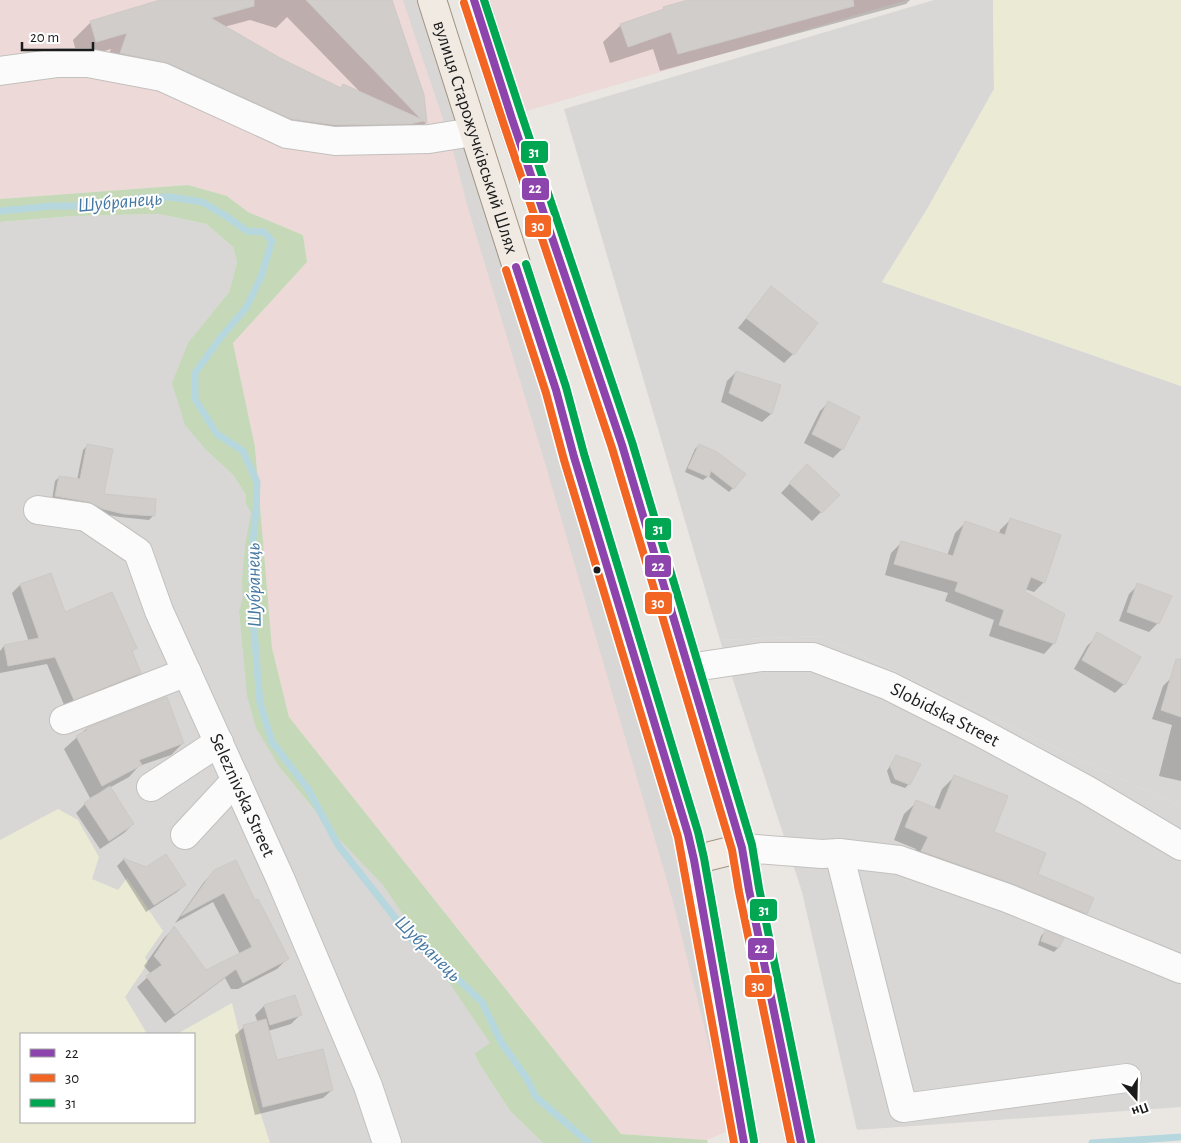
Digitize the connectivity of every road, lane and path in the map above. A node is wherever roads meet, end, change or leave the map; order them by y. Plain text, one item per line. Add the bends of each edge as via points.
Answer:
1 (432, 0) edge
2 (474, 0) edge
3 (0, 71) edge
4 (473, 132) junction
5 (38, 510) dead end
6 (688, 668) junction
7 (187, 672) junction
8 (64, 720) dead end
9 (219, 742) junction
10 (236, 780) junction
11 (151, 787) dead end
12 (185, 836) dead end
13 (1181, 846) edge
14 (742, 848) junction
15 (839, 853) junction
16 (694, 860) junction
17 (1181, 969) edge
18 (1127, 1078) dead end
19 (799, 1133) edge
20 (744, 1141) edge
21 (387, 1143) edge

1 - 4 main road, вулиця Старожучківський Шлях
2 - 6 main road via 622,445
3 - 4 street via 88,62 162,77 287,134 334,142 429,139
4 - 16 main road, вулиця Старожучківський Шлях via 556,390
5 - 7 street, Seleznivska Street via 86,517 138,552 159,611
6 - 13 street, Slobidska Street via 762,657 812,657 889,686 1087,790
6 - 14 main road
7 - 8 street
7 - 9 street, Seleznivska Street
9 - 10 street, Seleznivska Street
9 - 11 street
10 - 12 street
10 - 21 street, Seleznivska Street via 368,1086
14 - 15 street
14 - 16 main road
14 - 19 main road
15 - 17 street via 899,860 1006,898
15 - 18 street via 903,1108
16 - 20 main road, вулиця Старожучківський Шлях

